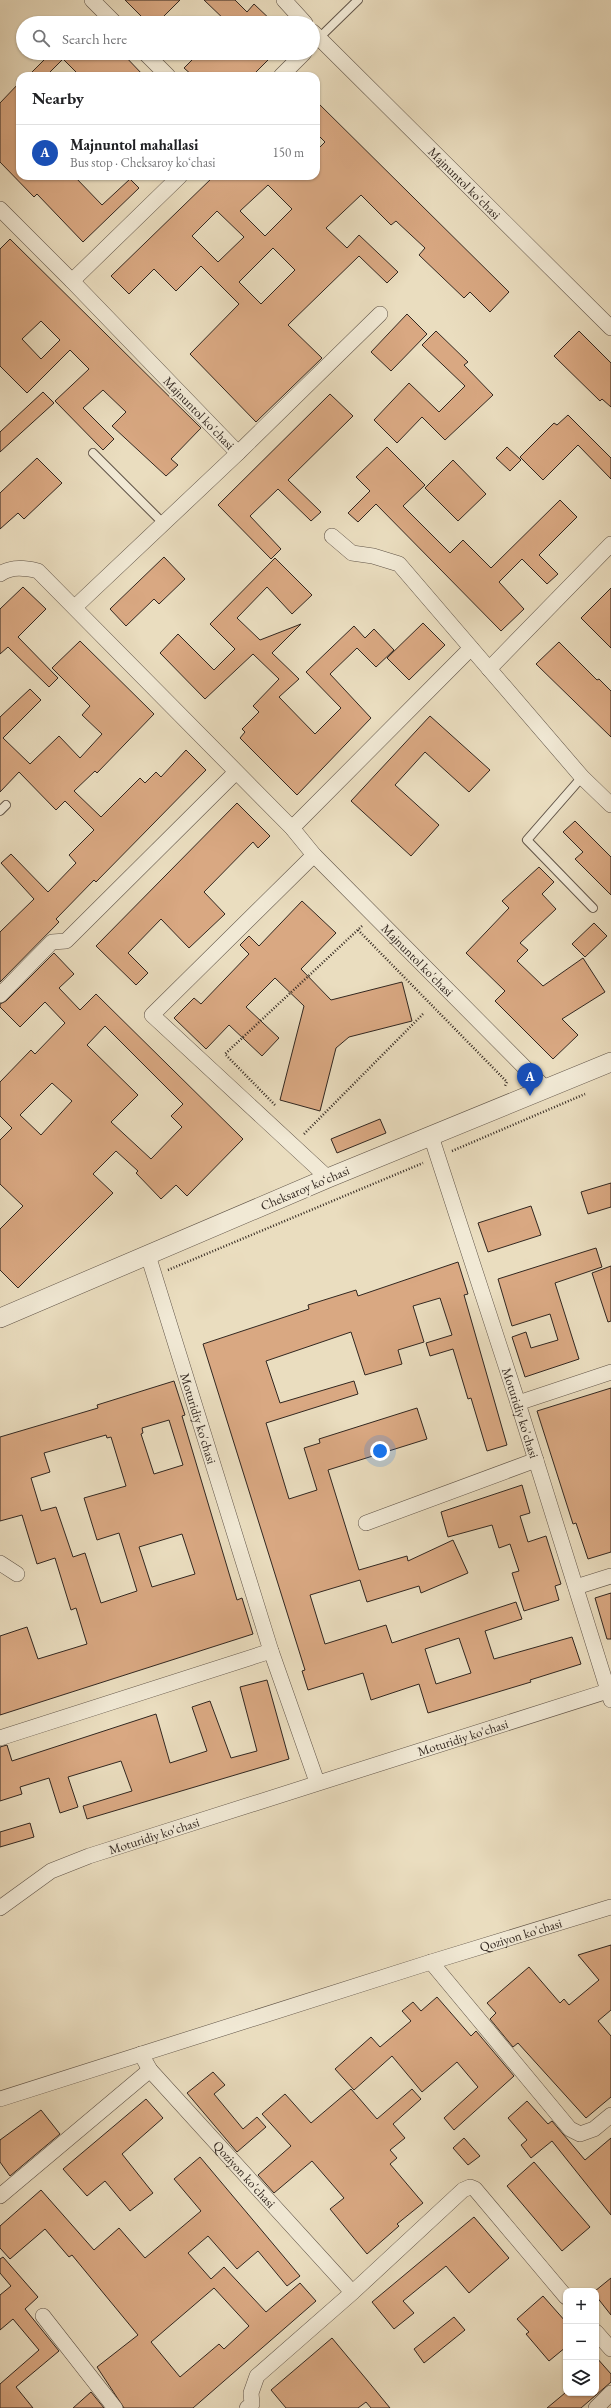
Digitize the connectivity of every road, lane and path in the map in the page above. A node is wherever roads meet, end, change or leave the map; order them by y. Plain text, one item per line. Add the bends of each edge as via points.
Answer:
1 (92, 0) edge
2 (284, 0) edge
3 (358, 0) edge
4 (108, 16) edge
5 (299, 16) edge
6 (320, 34) edge
7 (320, 43) edge
8 (152, 60) edge
9 (297, 60) edge
10 (164, 72) edge
11 (285, 72) edge
12 (176, 180) edge
13 (0, 209) edge
14 (72, 281) junction
15 (380, 314) dead end
16 (611, 328) edge
17 (93, 453) dead end
18 (238, 453) junction
19 (163, 523) junction
20 (332, 536) dead end
21 (611, 544) edge
22 (0, 574) edge
23 (76, 607) junction
24 (471, 648) junction
25 (489, 669) junction
26 (236, 772) junction
27 (582, 776) junction
28 (611, 804) edge
29 (292, 828) junction
30 (314, 855) junction
31 (593, 908) dead end
32 (374, 915) junction
33 (358, 930) junction
34 (0, 995) edge
35 (423, 1014) dead end
36 (611, 1062) edge
37 (546, 1089) junction
38 (503, 1092) dead end
39 (591, 1092) dead end
40 (278, 1107) dead end
41 (299, 1129) dead end
42 (304, 1134) junction
43 (432, 1136) junction
44 (309, 1139) dead end
45 (438, 1157) junction
46 (328, 1178) junction
47 (148, 1255) junction
48 (154, 1275) junction
49 (2, 1314) edge
50 (611, 1372) edge
51 (518, 1403) junction
52 (536, 1460) junction
53 (366, 1523) dead end
54 (0, 1563) edge
55 (17, 1574) dead end
56 (611, 1576) edge
57 (576, 1587) junction
58 (271, 1651) junction
59 (610, 1694) edge
60 (0, 1738) edge
61 (317, 1782) junction
62 (611, 1907) edge
63 (0, 1908) edge
64 (431, 1962) junction
65 (141, 2054) junction
66 (150, 2070) junction
67 (0, 2099) edge
68 (611, 2115) edge
69 (0, 2196) edge
70 (352, 2292) junction
71 (563, 2293) edge
72 (43, 2316) dead end
73 (599, 2335) edge
74 (611, 2349) edge
75 (611, 2393) edge
76 (251, 2407) edge
77 (115, 2408) edge
78 (596, 2408) edge

1 - 4 street
2 - 5 street
3 - 6 lane
7 - 16 street, Majnuntol ko'chasi
8 - 10 street
9 - 11 street
12 - 14 street
13 - 14 street, Majnuntol ko'chasi
14 - 18 street, Majnuntol ko'chasi
15 - 18 street
17 - 19 lane
18 - 19 street, Majnuntol ko'chasi
19 - 23 street, Majnuntol ko'chasi
20 - 24 street via 352,553 399,564
21 - 25 street
22 - 23 street, Majnuntol ko'chasi via 23,567 38,571
23 - 26 street, Majnuntol ko'chasi
24 - 25 street
24 - 29 street
25 - 27 street
26 - 29 street, Majnuntol ko'chasi
26 - 34 street via 66,940 52,942
27 - 28 street
27 - 31 lane via 527,840
29 - 30 street, Majnuntol ko'chasi
30 - 32 street, Majnuntol ko'chasi
30 - 46 street via 152,1015
32 - 33 path
32 - 37 street, Majnuntol ko'chasi
33 - 38 path via 507,1082
33 - 40 path via 225,1054
35 - 42 path
36 - 37 street, Cheksaroy koʻchasi
37 - 43 street, Cheksaroy koʻchasi
39 - 45 path
41 - 42 path
42 - 44 path
43 - 45 street, Moturidiy ko'chasi
43 - 46 street, Cheksaroy koʻchasi
45 - 48 path
45 - 51 street, Moturidiy ko'chasi
46 - 47 street, Cheksaroy koʻchasi
47 - 48 street, Moturidiy ko'chasi
47 - 49 street, Cheksaroy koʻchasi
48 - 58 street, Moturidiy ko'chasi
50 - 51 street
51 - 52 street, Moturidiy ko'chasi
52 - 53 street
52 - 57 street, Moturidiy ko'chasi
54 - 55 street
56 - 57 street
57 - 59 street, Moturidiy ko'chasi
58 - 60 street
58 - 61 street, Moturidiy ko'chasi
59 - 61 street, Moturidiy ko'chasi
61 - 63 street, Moturidiy ko'chasi via 89,1856 51,1871
62 - 64 street, Qoziyon ko'chasi
64 - 65 street, Qoziyon ko'chasi
64 - 68 street via 570,2129 580,2134 594,2129
65 - 66 street, Qoziyon ko'chasi
65 - 67 street, Qoziyon ko'chasi
66 - 69 street
66 - 70 street, Qoziyon ko'chasi
70 - 71 street via 463,2190 470,2187 475,2189
70 - 76 street via 257,2376 251,2393
72 - 77 street
73 - 74 street
75 - 78 street

